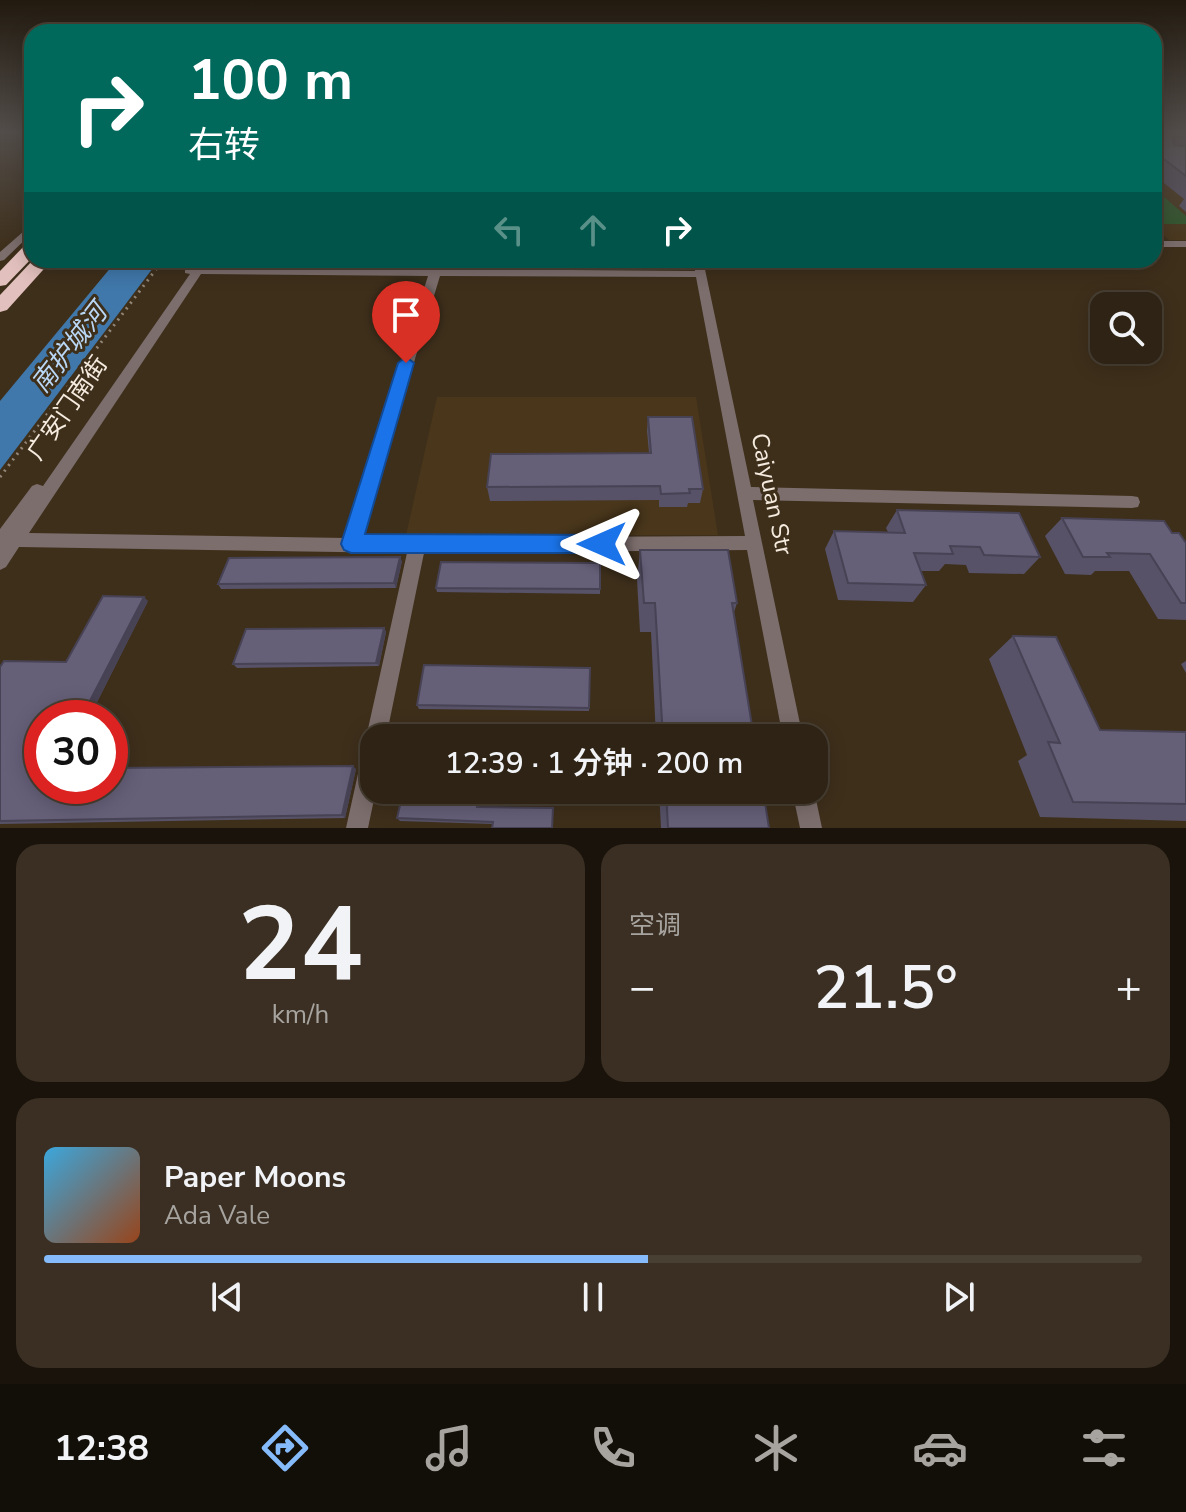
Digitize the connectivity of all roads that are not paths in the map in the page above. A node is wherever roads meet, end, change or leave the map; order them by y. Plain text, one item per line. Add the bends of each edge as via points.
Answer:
1 (24, 235) edge
2 (1162, 244) edge
3 (1186, 246) edge
4 (24, 256) edge
5 (0, 258) edge
6 (36, 268) edge
7 (196, 268) edge
8 (435, 268) edge
9 (459, 268) edge
10 (517, 268) edge
11 (668, 268) edge
12 (699, 268) edge
13 (516, 273) junction
14 (0, 281) edge
15 (0, 306) edge
16 (745, 493) junction
17 (1132, 502) dead end
18 (6, 540) edge
19 (755, 543) junction
20 (351, 544) junction
21 (417, 546) junction
22 (0, 562) edge
23 (379, 724) edge
24 (790, 724) edge
25 (362, 804) edge
26 (806, 804) edge
27 (357, 828) edge
28 (811, 828) edge

1 - 5 street
2 - 3 street
4 - 14 highway
6 - 15 highway
7 - 18 street
8 - 20 street
9 - 13 street
10 - 13 street
11 - 13 street
12 - 16 street, Caiyuan Str
16 - 17 street
16 - 19 street, Caiyuan Str
18 - 20 street
18 - 22 street
19 - 21 street
19 - 24 street, Caiyuan Str
20 - 21 street
21 - 23 street
25 - 27 street
26 - 28 street

